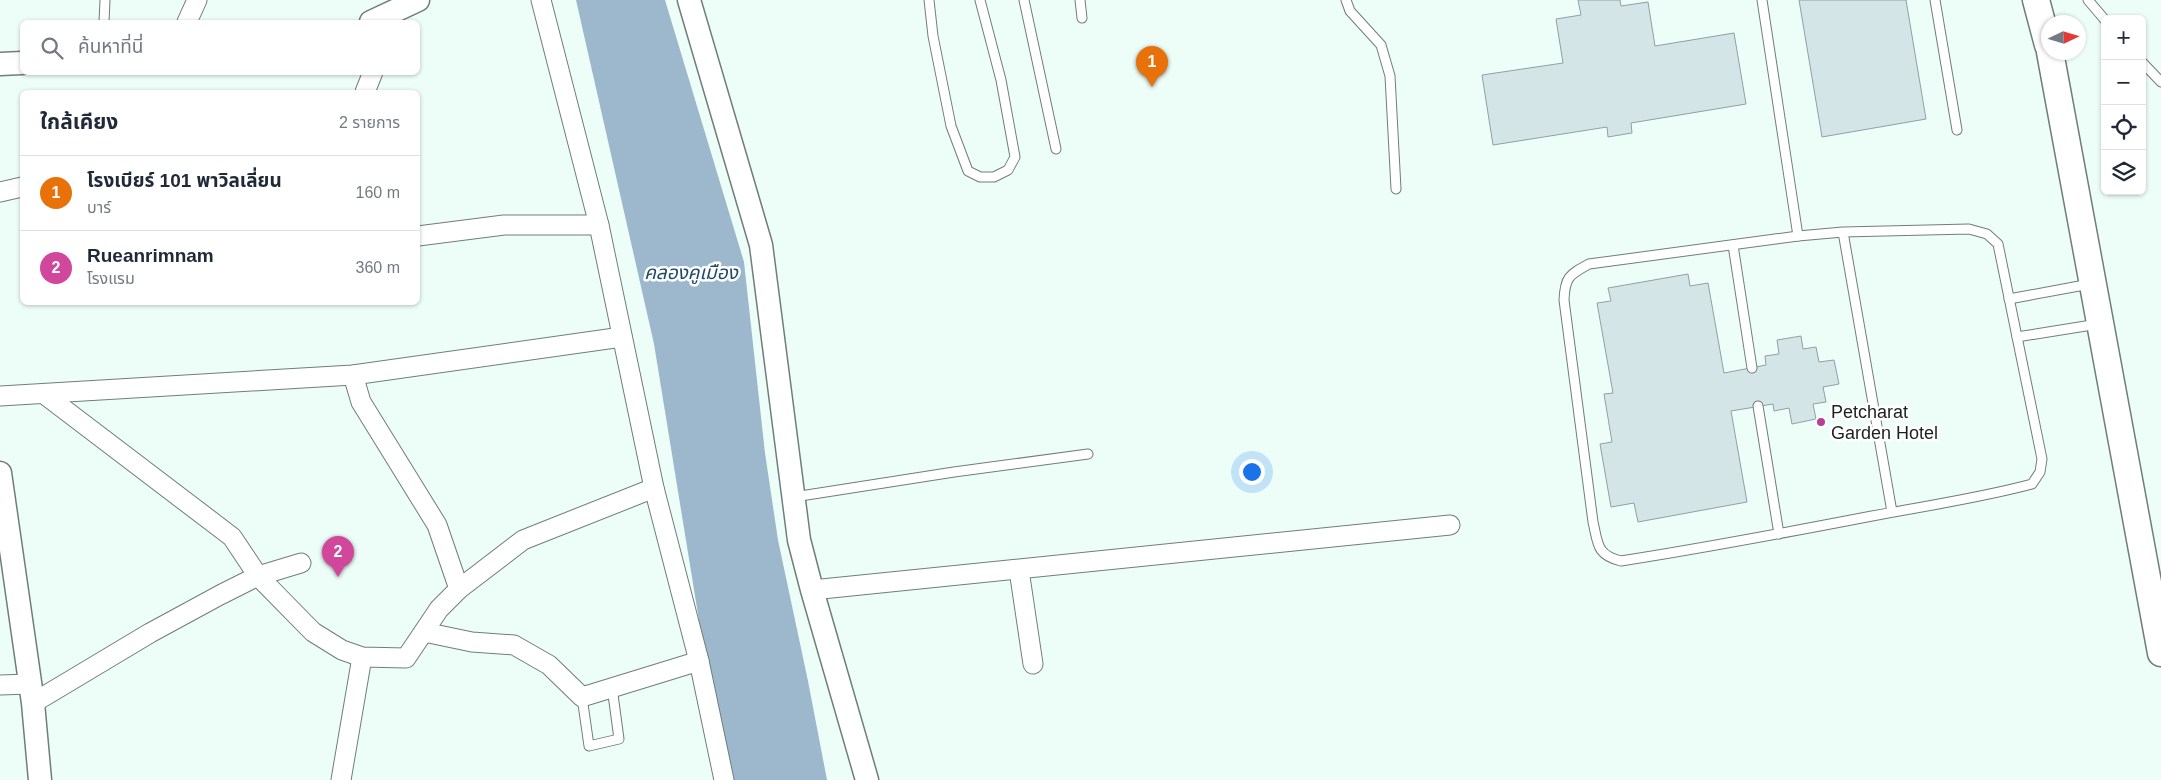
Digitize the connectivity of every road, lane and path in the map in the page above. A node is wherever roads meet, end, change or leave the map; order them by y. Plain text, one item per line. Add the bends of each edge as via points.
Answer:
1 (105, 0) edge
2 (197, 0) edge
3 (418, 0) edge
4 (541, 0) edge
5 (689, 0) edge
6 (928, 0) edge
7 (980, 0) edge
8 (1024, 0) edge
9 (1080, 0) edge
10 (1346, 0) edge
11 (1762, 0) edge
12 (1934, 0) edge
13 (2036, 0) edge
14 (2044, 0) edge
15 (2088, 0) edge
16 (2045, 15) edge
17 (2101, 15) edge
18 (1082, 18) dead end
19 (2041, 18) edge
20 (104, 20) edge
21 (188, 20) edge
22 (375, 20) edge
23 (2051, 60) edge
24 (20, 63) edge
25 (0, 64) edge
26 (2146, 66) edge
27 (372, 75) edge
28 (2161, 82) edge
29 (367, 90) edge
30 (1957, 130) dead end
31 (1056, 148) dead end
32 (20, 187) edge
33 (1396, 189) dead end
34 (0, 192) edge
35 (599, 225) junction
36 (1843, 232) junction
37 (420, 236) edge
38 (1798, 236) junction
39 (1733, 245) junction
40 (2093, 284) junction
41 (2009, 299) junction
42 (2100, 323) junction
43 (622, 337) junction
44 (2017, 338) junction
45 (1752, 368) dead end
46 (353, 375) junction
47 (44, 394) junction
48 (0, 396) edge
49 (1758, 406) dead end
50 (1088, 454) dead end
51 (0, 472) edge
52 (654, 488) junction
53 (794, 498) junction
54 (1892, 512) junction
55 (1450, 525) dead end
56 (1779, 534) junction
57 (301, 562) dead end
58 (1019, 570) junction
59 (258, 576) junction
60 (459, 589) junction
61 (812, 590) junction
62 (424, 632) junction
63 (2161, 653) edge
64 (362, 657) junction
65 (699, 661) junction
66 (1033, 664) dead end
67 (0, 685) edge
68 (612, 688) junction
69 (31, 693) junction
70 (582, 697) junction
71 (40, 780) edge
72 (341, 780) edge
73 (724, 780) edge
74 (867, 780) edge

1 - 20 lane
2 - 21 street
3 - 22 street
4 - 35 street
5 - 53 street via 761,245
6 - 7 lane via 951,126 968,171 980,177 994,177 1008,170 1015,157 1001,80
8 - 31 lane
9 - 18 lane
10 - 33 lane via 1350,10 1381,45 1390,76
11 - 38 lane
12 - 30 lane
13 - 19 main road
14 - 16 main road
15 - 17 lane
23 - 40 main road
24 - 25 street
26 - 28 lane
27 - 29 street
32 - 34 street
35 - 37 street via 504,225
35 - 43 street
36 - 38 lane
36 - 41 lane via 1969,229 1987,234 1998,244
36 - 54 lane
38 - 39 lane
39 - 45 lane
39 - 56 lane via 1589,264 1572,273 1565,284 1564,300 1593,522 1599,547 1608,558 1621,561
40 - 41 lane
40 - 42 main road
41 - 44 lane
42 - 44 lane
42 - 63 main road
43 - 46 street
43 - 52 street
44 - 54 lane via 2042,459 2040,472 2032,484
46 - 47 street
46 - 60 street via 361,402 437,526
47 - 48 street
47 - 59 street via 232,537
49 - 56 lane
50 - 53 lane
51 - 69 street
52 - 60 street via 522,540
52 - 65 street
53 - 61 street via 799,540
54 - 56 lane
55 - 58 street
57 - 59 street
58 - 61 street
58 - 66 street
59 - 64 street via 314,632 342,650
59 - 69 street
60 - 62 street
61 - 74 street
62 - 64 street via 406,658
62 - 70 street via 472,642 514,646 549,665
64 - 72 street
65 - 68 street
65 - 73 street
67 - 69 street
68 - 70 street
68 - 70 lane via 619,739 589,746
69 - 71 street

